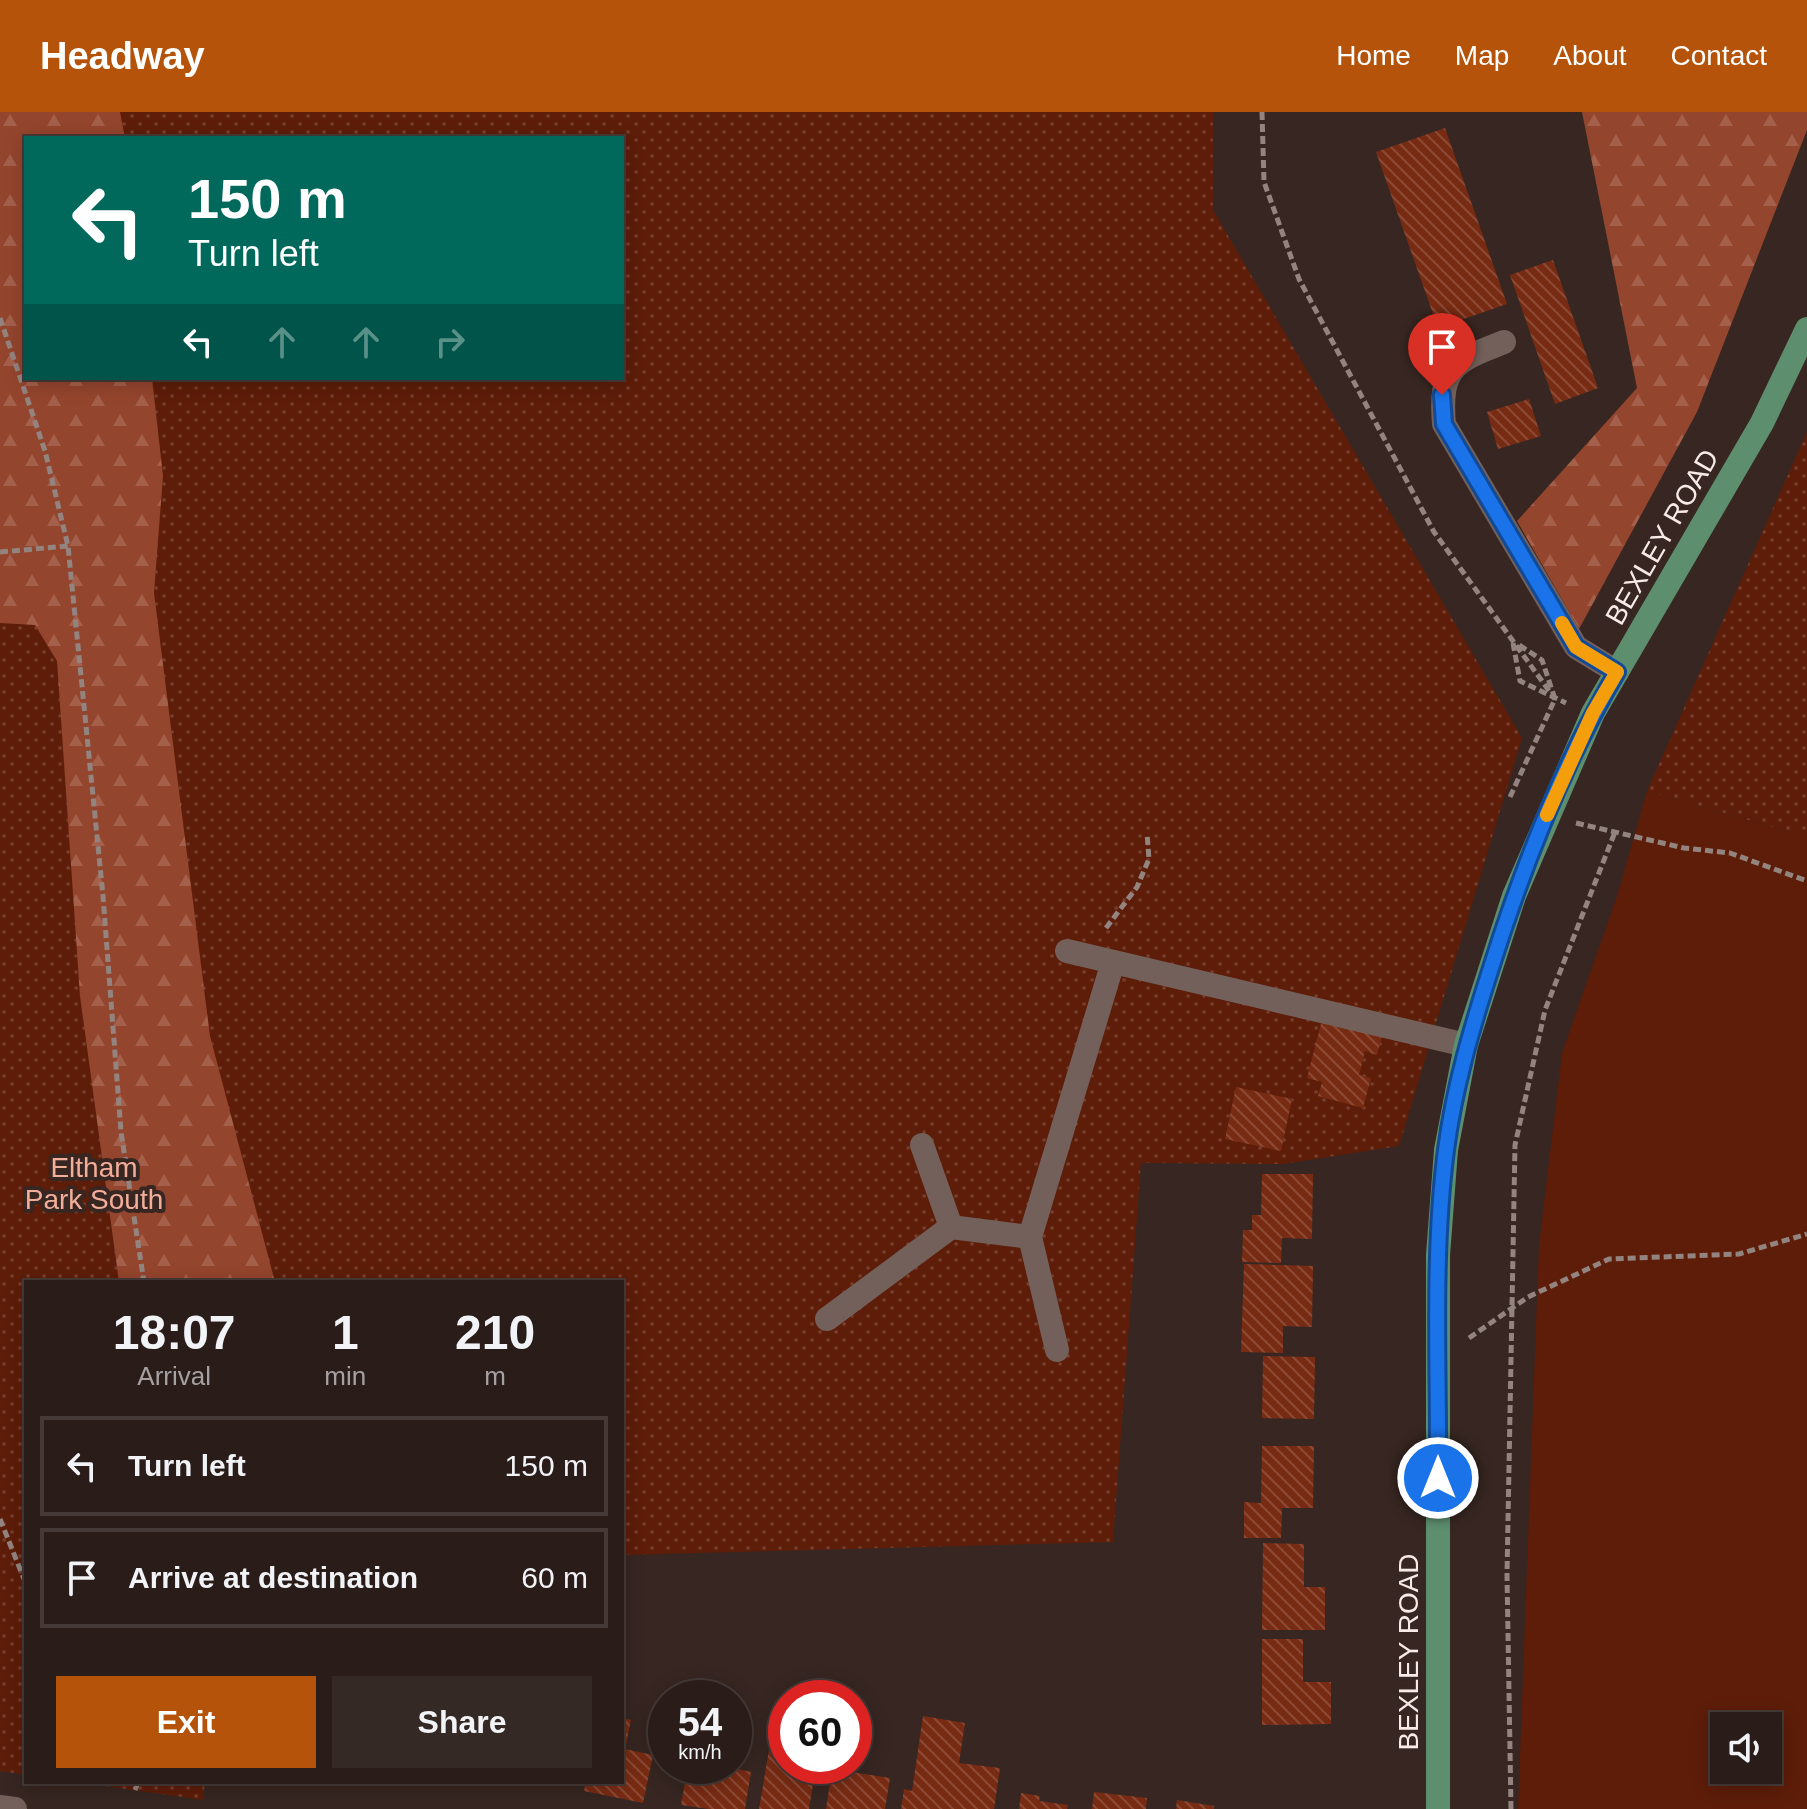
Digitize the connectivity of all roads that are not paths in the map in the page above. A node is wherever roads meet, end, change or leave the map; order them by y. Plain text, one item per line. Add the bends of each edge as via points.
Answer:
1 (1807, 329) edge
2 (1504, 342) dead end
3 (1617, 672) junction
4 (1067, 951) dead end
5 (1104, 960) junction
6 (1466, 1045) junction
7 (922, 1145) dead end
8 (951, 1227) junction
9 (1030, 1237) junction
10 (827, 1319) dead end
11 (1057, 1350) dead end
12 (0, 1807) edge
13 (15, 1809) edge
14 (1438, 1809) edge

1 - 3 main road, BEXLEY ROAD via 1762,423
2 - 3 street via 1465,357 1450,374 1442,395 1444,424 1576,647
3 - 6 main road, BEXLEY ROAD via 1535,843
4 - 5 street
5 - 6 street
5 - 9 street
6 - 14 main road, BEXLEY ROAD via 1446,1150 1438,1255
7 - 8 street
8 - 9 street
8 - 10 street
9 - 11 street
12 - 13 street

